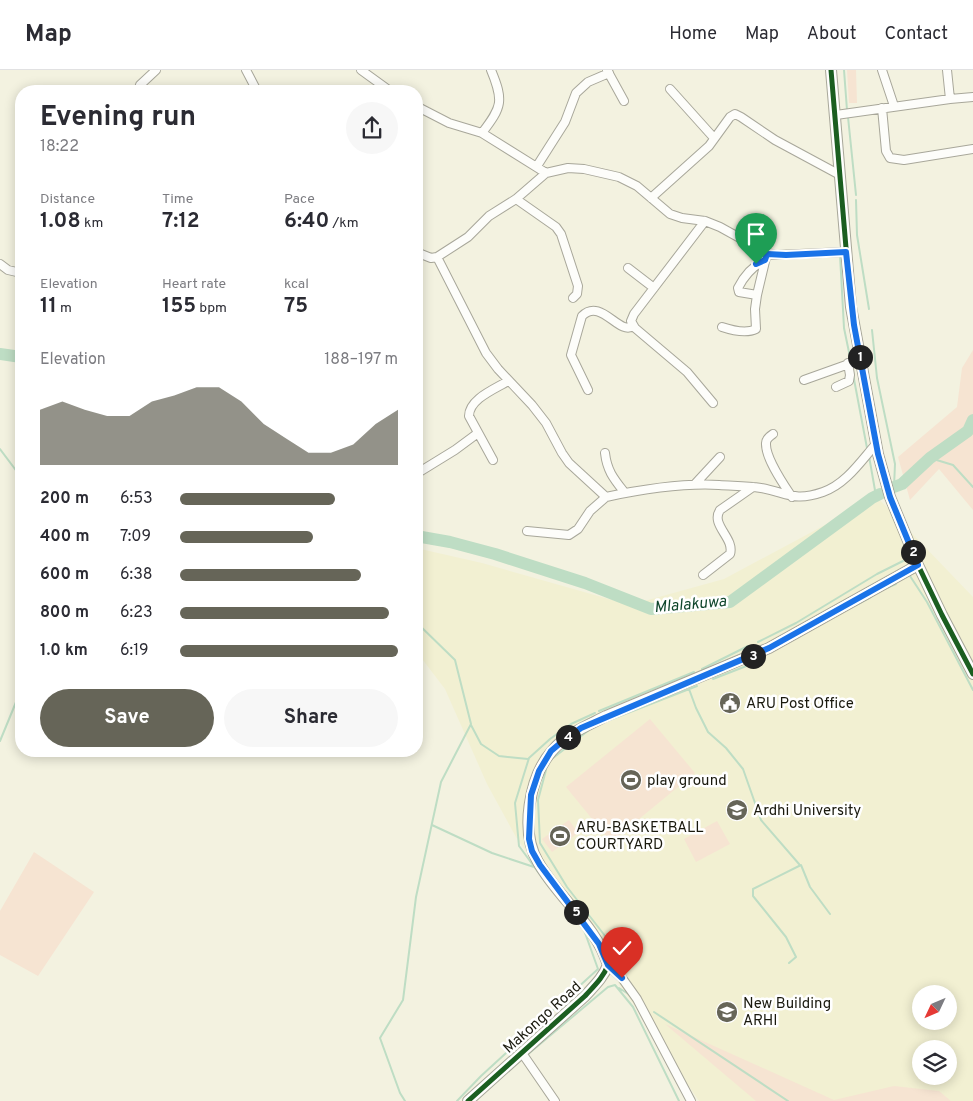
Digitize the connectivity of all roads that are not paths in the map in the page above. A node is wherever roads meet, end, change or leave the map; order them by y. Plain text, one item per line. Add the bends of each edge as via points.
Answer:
1 (156, 70) edge
2 (246, 70) edge
3 (361, 70) edge
4 (491, 70) edge
5 (831, 70) edge
6 (882, 70) edge
7 (947, 70) edge
8 (608, 72) edge
9 (141, 85) edge
10 (253, 85) edge
11 (382, 85) edge
12 (670, 89) dead end
13 (973, 97) edge
14 (950, 99) junction
15 (624, 102) dead end
16 (894, 106) junction
17 (882, 108) junction
18 (423, 110) edge
19 (836, 115) junction
20 (482, 133) junction
21 (714, 138) junction
22 (973, 149) edge
23 (537, 166) junction
24 (546, 173) junction
25 (840, 174) junction
26 (651, 198) junction
27 (516, 199) junction
28 (705, 221) junction
29 (846, 252) junction
30 (423, 255) edge
31 (437, 257) junction
32 (766, 257) junction
33 (0, 264) edge
34 (628, 268) dead end
35 (15, 272) edge
36 (654, 288) junction
37 (757, 294) junction
38 (573, 298) dead end
39 (633, 326) junction
40 (722, 327) dead end
41 (860, 360) junction
42 (848, 363) junction
43 (804, 380) dead end
44 (508, 381) junction
45 (836, 387) dead end
46 (588, 390) dead end
47 (713, 403) dead end
48 (478, 433) junction
49 (773, 434) dead end
50 (876, 444) junction
51 (605, 453) dead end
52 (720, 457) dead end
53 (493, 460) dead end
54 (423, 470) edge
55 (695, 484) junction
56 (753, 487) junction
57 (625, 493) junction
58 (606, 497) junction
59 (792, 497) junction
60 (527, 532) dead end
61 (918, 565) junction
62 (703, 575) dead end
63 (973, 674) edge
64 (608, 965) junction
65 (522, 1053) junction
66 (472, 1100) edge
67 (556, 1101) edge
68 (691, 1101) edge

1 - 9 street
2 - 10 street
3 - 11 street
4 - 20 street via 500,90 499,103
5 - 19 street
6 - 16 street
7 - 14 street
8 - 15 street
8 - 23 street via 588,82 576,93 565,122
12 - 21 street
13 - 14 street
14 - 16 street
16 - 17 street
17 - 19 street
17 - 22 street via 886,151 890,158 904,160
18 - 20 street via 449,123
19 - 25 street
20 - 23 street
21 - 25 street via 735,114
21 - 26 street
23 - 24 street
24 - 26 street via 568,168 619,177
24 - 27 street
25 - 29 street
26 - 28 street via 670,214
27 - 31 street
27 - 38 street via 561,234 578,286
28 - 32 street via 735,234
28 - 36 street
29 - 32 street
29 - 41 street
30 - 31 street
31 - 44 street via 486,353
32 - 37 street
32 - 37 street via 756,264 738,288 739,292
33 - 35 street
34 - 36 street
36 - 39 street via 632,318
37 - 40 street via 756,329
39 - 46 street via 625,328 595,311 582,316 571,355
39 - 47 street via 686,372
41 - 42 street
41 - 50 street
42 - 43 street
42 - 45 street via 849,381
44 - 48 street via 485,395 469,411
44 - 58 street via 546,423 569,463
48 - 53 street
48 - 54 street
49 - 59 street via 766,443 770,457 776,475
50 - 59 street via 833,488 804,497
50 - 61 street via 890,497
51 - 57 street via 607,466
52 - 55 street
55 - 56 street
55 - 57 street
56 - 59 street
56 - 62 street via 717,515 732,549
57 - 58 street
58 - 60 street via 569,535
61 - 63 street
61 - 64 street via 769,648 581,728 551,751 539,771 531,795 530,846 550,880 599,944
64 - 65 street, Makongo Road via 585,996
64 - 68 street via 637,1000
65 - 66 street, Makongo Road
65 - 67 street

